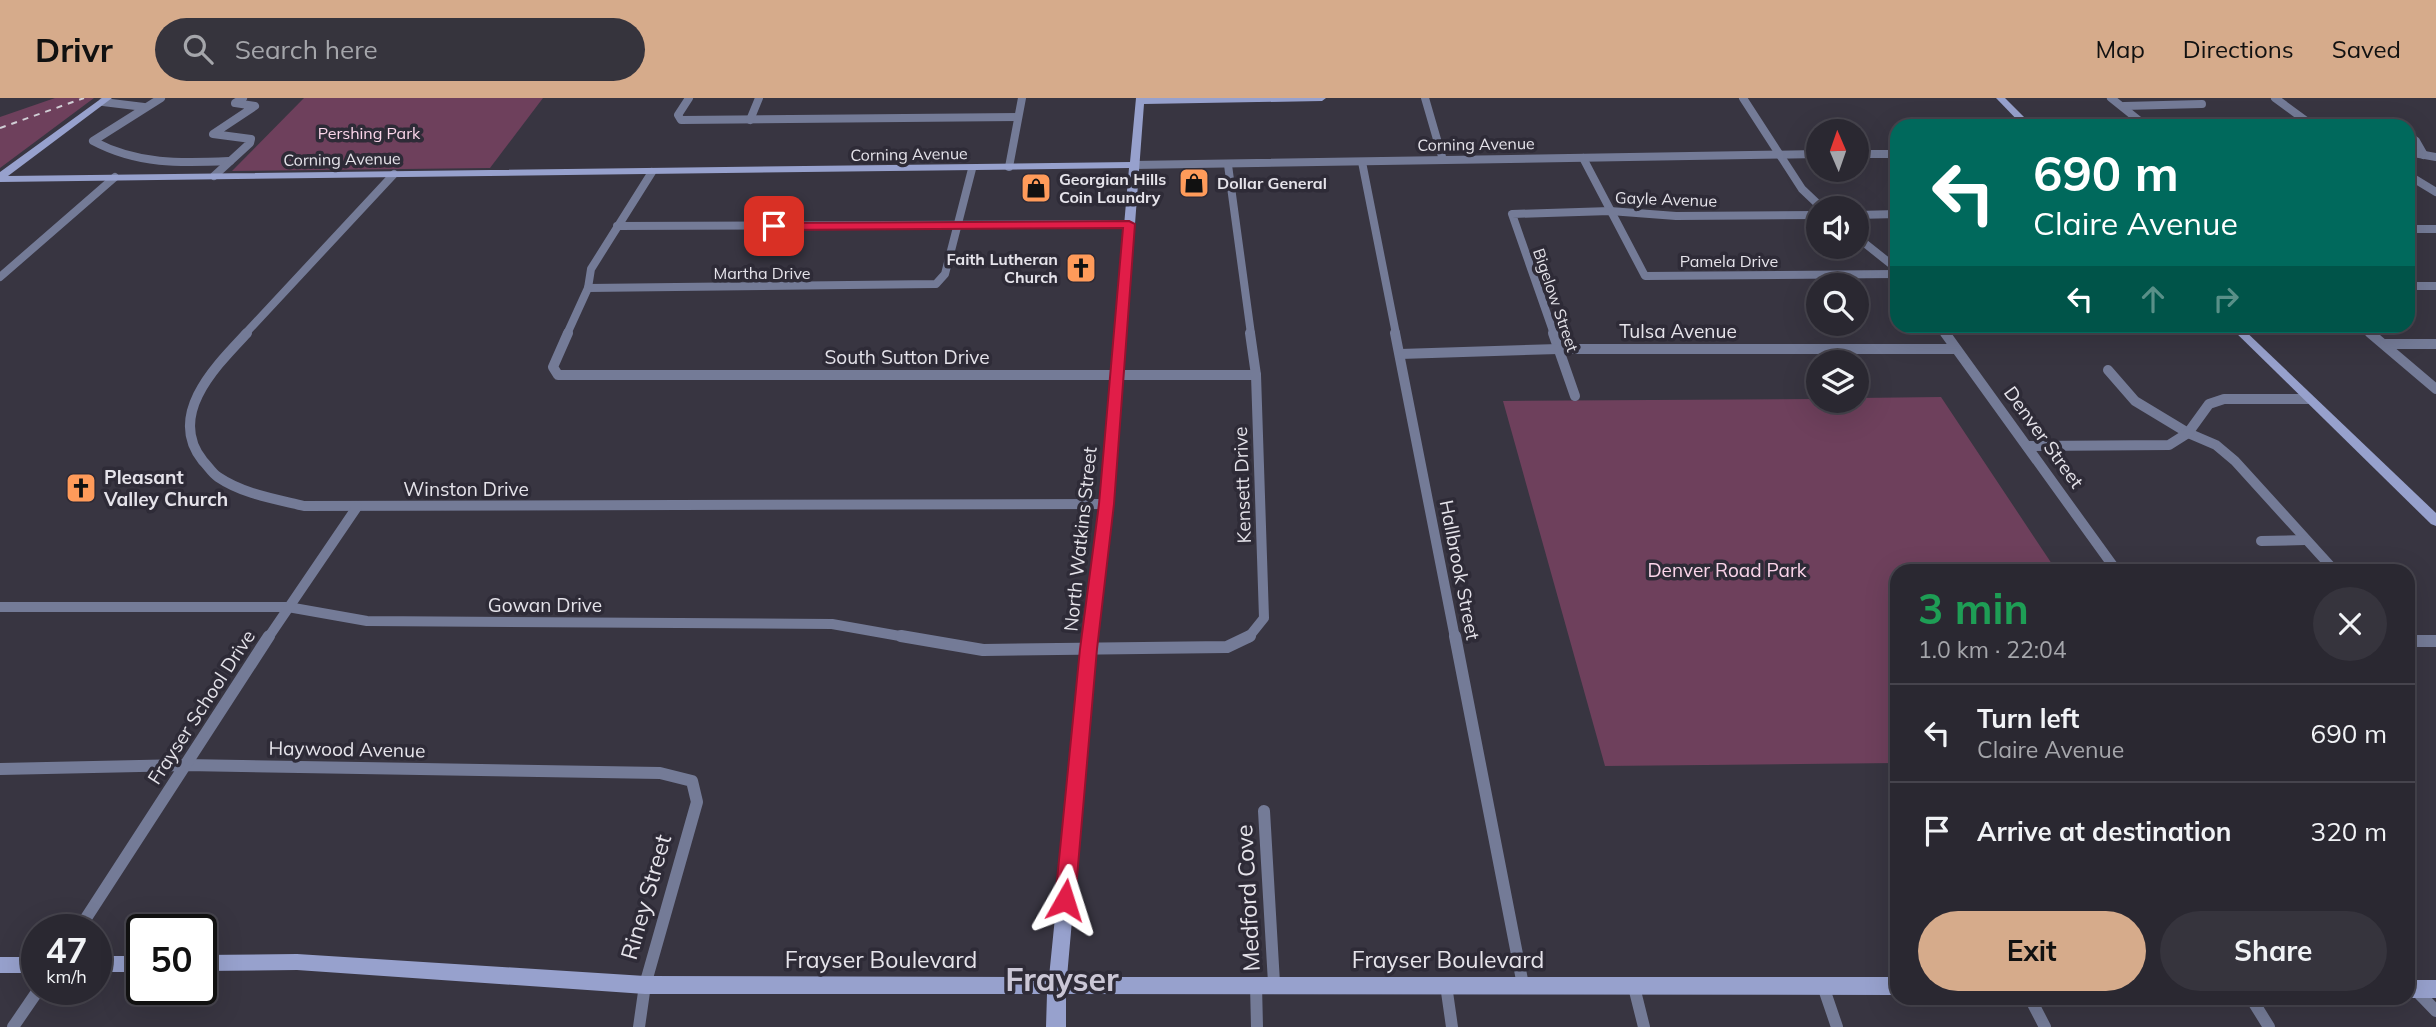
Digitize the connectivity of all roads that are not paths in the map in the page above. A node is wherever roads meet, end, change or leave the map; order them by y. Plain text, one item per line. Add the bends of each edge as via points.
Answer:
1 (161, 98) edge
2 (243, 98) edge
3 (689, 98) edge
4 (759, 98) edge
5 (1022, 98) edge
6 (1322, 98) edge
7 (1425, 98) edge
8 (1743, 98) edge
9 (2000, 98) edge
10 (2111, 98) edge
11 (2275, 98) edge
12 (1255, 99) edge
13 (106, 100) edge
14 (1140, 100) edge
15 (2202, 104) dead end
16 (2124, 106) junction
17 (144, 107) junction
18 (1018, 117) junction
19 (2021, 119) edge
20 (2138, 119) edge
21 (2304, 119) edge
22 (750, 120) junction
23 (2415, 140) edge
24 (1890, 153) edge
25 (2415, 153) edge
26 (1780, 154) junction
27 (1806, 154) edge
28 (1869, 154) edge
29 (2424, 155) junction
30 (2436, 157) edge
31 (1583, 158) junction
32 (1443, 160) junction
33 (230, 161) junction
34 (1362, 162) junction
35 (1133, 165) junction
36 (1228, 165) junction
37 (1009, 167) junction
38 (972, 169) junction
39 (652, 172) junction
40 (394, 174) junction
41 (215, 176) junction
42 (115, 177) junction
43 (0, 178) edge
44 (2415, 178) edge
45 (2436, 192) edge
46 (1809, 196) edge
47 (1609, 211) junction
48 (1512, 214) joint
49 (1890, 214) edge
50 (1806, 215) edge
51 (1869, 215) edge
52 (1129, 224) junction
53 (617, 226) junction
54 (957, 226) junction
55 (2415, 229) edge
56 (2436, 229) edge
57 (1869, 248) edge
58 (1890, 266) edge
59 (1890, 272) edge
60 (0, 277) edge
61 (2415, 286) edge
62 (2436, 286) edge
63 (588, 288) junction
64 (1945, 333) edge
65 (2241, 333) edge
66 (2371, 333) edge
67 (2385, 344) junction
68 (2436, 344) edge
69 (1558, 349) junction
70 (1956, 349) junction
71 (1400, 354) junction
72 (2108, 370) dead end
73 (1116, 374) junction
74 (1256, 375) junction
75 (2436, 389) edge
76 (1575, 396) dead end
77 (2308, 399) junction
78 (2188, 433) junction
79 (2027, 446) junction
80 (1107, 504) junction
81 (357, 507) junction
82 (2436, 521) edge
83 (2305, 540) junction
84 (2260, 541) dead end
85 (2112, 564) edge
86 (2328, 564) edge
87 (0, 607) edge
88 (288, 607) junction
89 (2436, 640) edge
90 (2415, 641) edge
91 (1089, 649) junction
92 (186, 765) junction
93 (0, 769) edge
94 (692, 781) joint
95 (1264, 811) dead end
96 (89, 914) edge
97 (217, 963) edge
98 (0, 965) edge
99 (21, 965) edge
100 (1265, 984) junction
101 (645, 985) junction
102 (1057, 985) junction
103 (1447, 985) junction
104 (1523, 985) junction
105 (1823, 986) junction
106 (1890, 986) edge
107 (1634, 987) junction
108 (2415, 987) edge
109 (2436, 989) edge
110 (2415, 992) edge
111 (28, 1005) edge
112 (2034, 1005) edge
113 (2255, 1005) edge
114 (2436, 1011) edge
115 (13, 1027) edge
116 (639, 1027) edge
117 (1056, 1027) edge
118 (1257, 1027) edge
119 (1452, 1027) edge
120 (1643, 1027) edge
121 (1837, 1027) edge
122 (2045, 1027) edge
123 (2269, 1027) edge

1 - 17 street
2 - 33 street via 236,103 255,106 213,134 251,139
3 - 22 street via 678,115 681,120
4 - 22 street
5 - 18 street
6 - 12 main road
7 - 32 street
8 - 26 street
9 - 19 main road
10 - 16 street
11 - 21 street
12 - 14 main road
13 - 17 street
13 - 43 main road
14 - 35 main road, North Watkins Street
15 - 16 street
16 - 20 street
17 - 33 street via 93,141 139,161
18 - 22 street
18 - 37 street
23 - 29 street
24 - 28 street
25 - 29 street
26 - 27 street, Corning Avenue
26 - 31 street, Corning Avenue
26 - 46 street
29 - 30 street
31 - 32 street, Corning Avenue
31 - 47 street
32 - 34 street, Corning Avenue
33 - 41 street
34 - 36 street, Corning Avenue
34 - 71 street, Hallbrook Street
35 - 36 street, Corning Avenue
35 - 37 main road, Corning Avenue
35 - 52 main road, North Watkins Street
36 - 74 street, Kensett Drive
37 - 38 main road, Corning Avenue
38 - 39 main road, Corning Avenue
38 - 54 street
39 - 40 main road, Corning Avenue
39 - 53 street
40 - 41 main road, Corning Avenue
40 - 81 street, Winston Drive via 211,371 191,409 194,448 216,476 246,491 304,506
41 - 42 main road, Corning Avenue
42 - 43 main road, Corning Avenue
42 - 60 street
44 - 45 street
47 - 48 street, Gayle Avenue
47 - 50 street, Gayle Avenue via 1676,216
47 - 59 street, Pamela Drive via 1644,276
48 - 69 street, Bigelow Street
49 - 51 street
52 - 54 street
52 - 73 main road, North Watkins Street
53 - 54 street
53 - 63 street via 591,270
54 - 63 street, Martha Drive via 945,274 936,284
55 - 56 street
57 - 58 street
61 - 62 street
63 - 73 street, South Sutton Drive via 553,366 558,375
64 - 70 street, Denver Street
65 - 77 main road
66 - 67 street
67 - 68 street
67 - 75 street
69 - 70 street, Tulsa Avenue
69 - 71 street, Tulsa Avenue
69 - 76 street, Bigelow Street
70 - 79 street, Denver Street
71 - 104 street, Hallbrook Street
72 - 78 street via 2134,401
73 - 74 street, South Sutton Drive
73 - 80 main road, North Watkins Street
74 - 91 street, Kensett Drive via 1264,618 1248,638 1227,648
77 - 78 street via 2224,399 2209,404
77 - 82 main road
78 - 79 street via 2169,445
78 - 83 street via 2216,445 2235,461
79 - 85 street, Denver Street
80 - 81 street, Winston Drive
80 - 91 main road, North Watkins Street
81 - 88 street, Frayser School Drive
83 - 84 street
83 - 86 street
87 - 88 street, Gowan Drive
88 - 91 street, Gowan Drive via 367,621 831,624 983,650
88 - 92 street, Frayser School Drive
89 - 90 street
91 - 102 main road, North Watkins Street
92 - 93 street, Haywood Avenue
92 - 94 street, Haywood Avenue via 660,773
92 - 96 street, Frayser School Drive
94 - 101 street, Riney Street via 697,802
95 - 100 street, Medford Cove
97 - 101 main road, Frayser Boulevard via 297,962
98 - 99 main road
100 - 102 main road, Frayser Boulevard
100 - 103 main road, Frayser Boulevard
100 - 118 street, Medford Cove
101 - 102 main road, Frayser Boulevard
101 - 116 street, Riney Street
102 - 117 main road, North Watkins Street
103 - 104 main road, Frayser Boulevard
103 - 119 street
104 - 107 main road, Frayser Boulevard
105 - 106 main road, Frayser Boulevard
105 - 107 main road, Frayser Boulevard
105 - 121 street
107 - 120 street
108 - 109 main road
110 - 114 street
111 - 115 street
112 - 122 street
113 - 123 street

